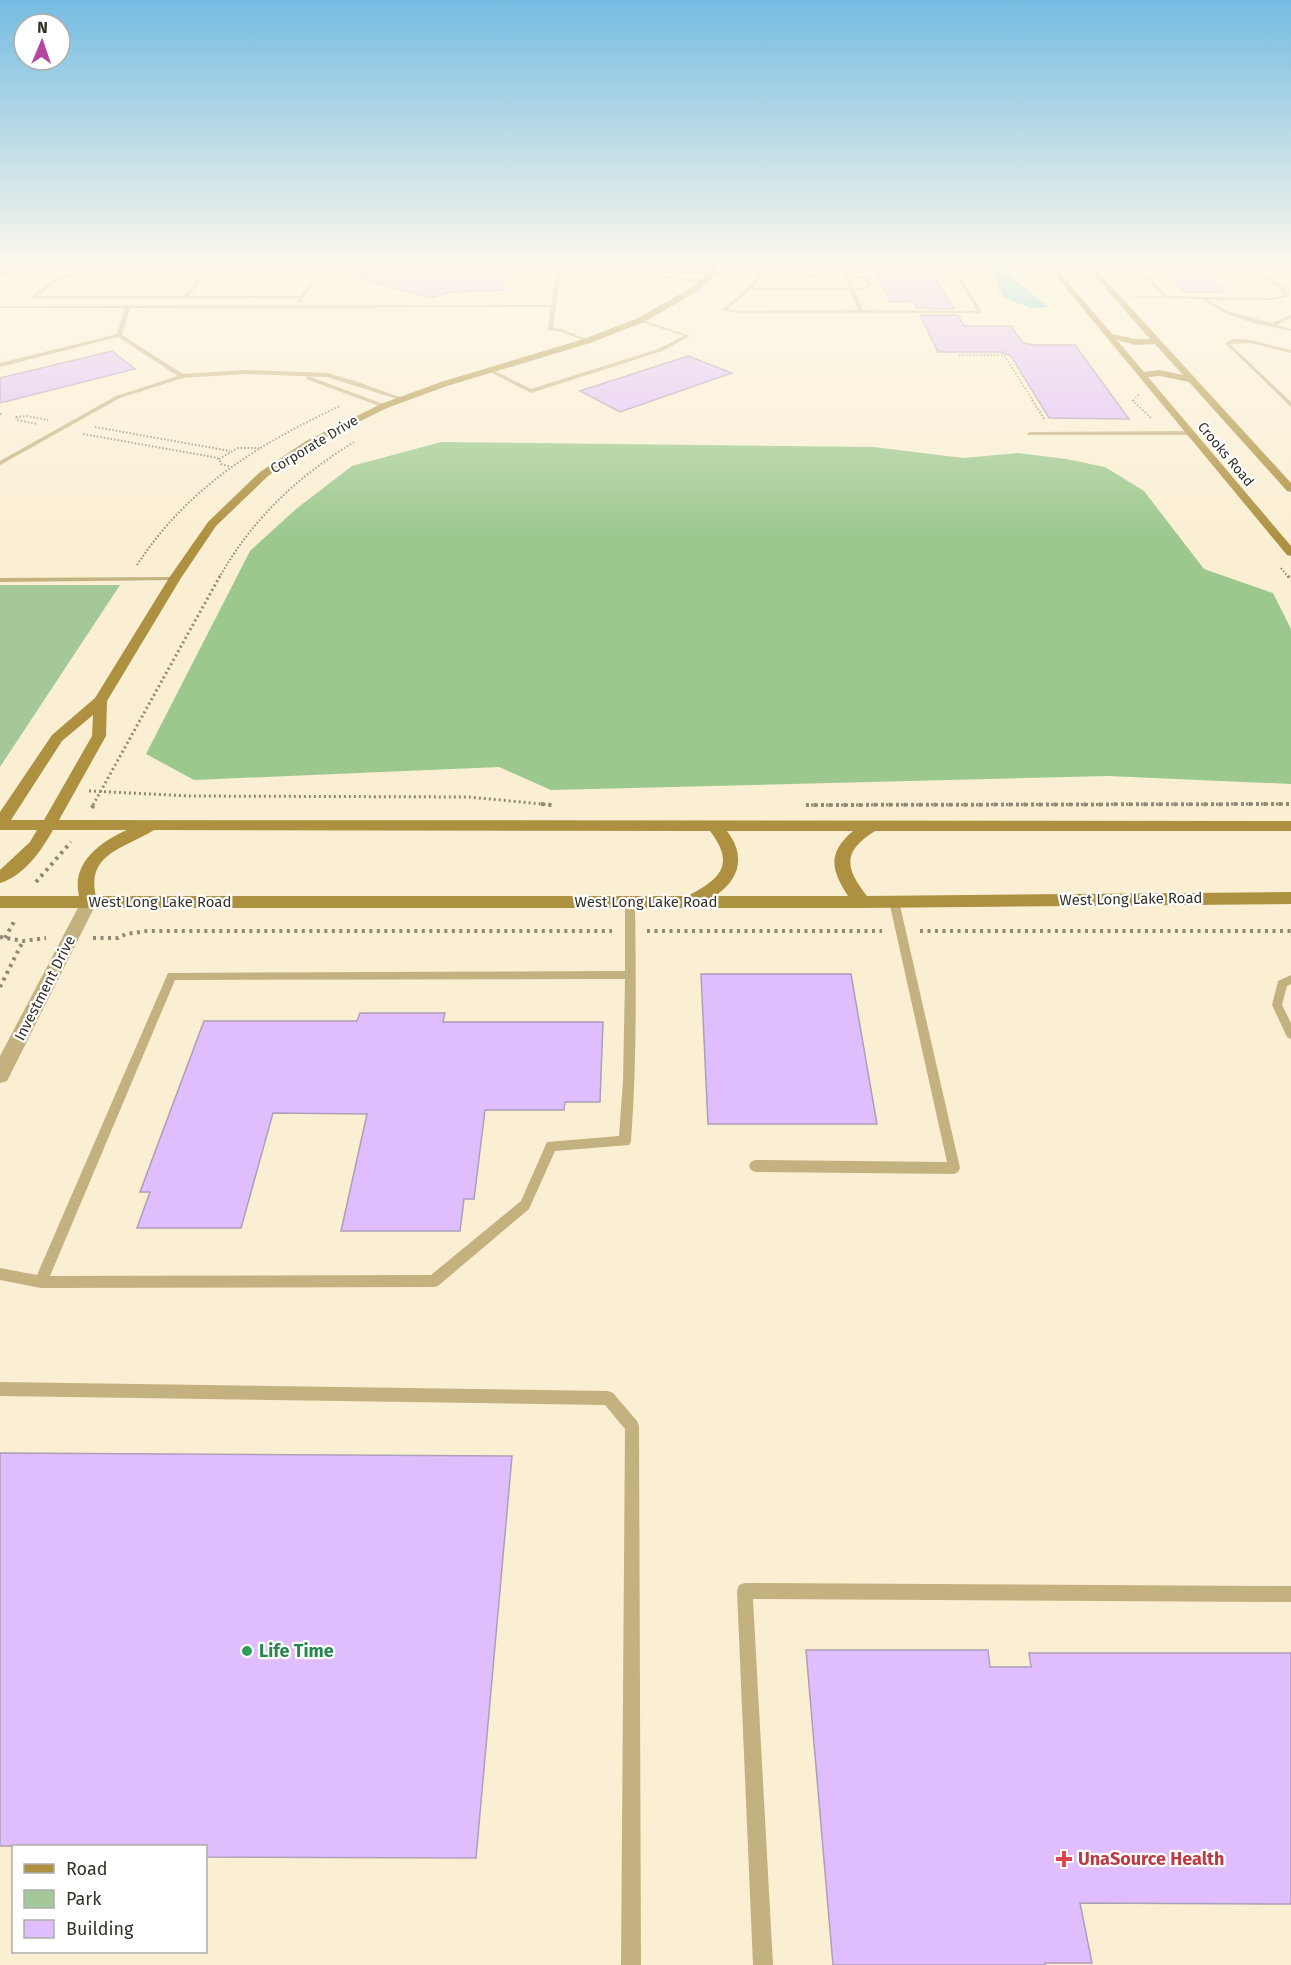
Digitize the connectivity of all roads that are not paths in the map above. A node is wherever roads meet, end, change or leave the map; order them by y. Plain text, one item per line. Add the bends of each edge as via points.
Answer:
1 (42, 355) edge
2 (148, 355) edge
3 (540, 355) edge
4 (645, 355) edge
5 (1125, 355) edge
6 (1169, 355) edge
7 (1238, 355) edge
8 (0, 365) edge
9 (489, 370) junction
10 (1142, 375) junction
11 (182, 376) junction
12 (306, 376) junction
13 (1192, 380) junction
14 (402, 399) junction
15 (1291, 405) edge
16 (384, 406) junction
17 (1191, 433) junction
18 (1030, 434) dead end
19 (0, 463) edge
20 (1291, 489) edge
21 (1291, 553) edge
22 (175, 578) junction
23 (0, 580) edge
24 (100, 701) junction
25 (158, 824) junction
26 (0, 825) edge
27 (49, 825) junction
28 (714, 825) junction
29 (873, 825) junction
30 (1291, 826) edge
31 (0, 877) edge
32 (1291, 898) edge
33 (894, 901) junction
34 (0, 902) edge
35 (89, 902) junction
36 (630, 902) junction
37 (691, 902) junction
38 (862, 902) junction
39 (630, 975) junction
40 (1291, 979) edge
41 (1291, 1034) edge
42 (0, 1074) edge
43 (755, 1166) dead end
44 (0, 1274) edge
45 (41, 1282) junction
46 (0, 1389) edge
47 (1291, 1594) edge
48 (631, 1965) edge
49 (763, 1965) edge

1 - 8 lane
2 - 11 lane
3 - 9 main road, Corporate Drive
4 - 9 lane via 531,391
5 - 10 main road, Crooks Road
6 - 13 main road, Crooks Road
7 - 15 lane
9 - 14 main road, Corporate Drive
10 - 13 main road via 1160,373
10 - 17 main road, Crooks Road
11 - 12 lane via 244,372
11 - 19 lane via 118,397
12 - 14 lane via 341,378
12 - 16 lane
13 - 20 main road, Crooks Road
14 - 16 main road, Corporate Drive
16 - 22 main road, Corporate Drive via 309,443 264,474 212,524
17 - 18 lane
17 - 21 main road, Crooks Road
22 - 23 lane
22 - 24 main road, Corporate Drive
24 - 26 main road, Corporate Drive via 57,738
24 - 27 main road, Corporate Drive via 99,736
25 - 27 main road
25 - 28 main road
25 - 35 main road via 134,833 98,855 84,877
26 - 27 main road
27 - 31 main road, Corporate Drive via 36,846
28 - 29 main road
28 - 37 main road via 729,844 732,867 712,891
29 - 30 main road
29 - 38 main road via 856,834 842,855 844,878
32 - 33 main road, West Long Lake Road
33 - 38 main road, West Long Lake Road
33 - 43 lane via 954,1168
34 - 35 main road, West Long Lake Road
35 - 36 main road, West Long Lake Road
35 - 42 street, Investment Drive
36 - 37 main road, West Long Lake Road
36 - 39 lane
37 - 38 main road, West Long Lake Road
39 - 45 lane via 172,975
39 - 45 lane via 625,1141 551,1146 525,1205 433,1281
40 - 41 lane via 1282,984 1277,1005
44 - 45 lane
46 - 48 lane via 608,1398 632,1426
47 - 49 lane via 744,1591

